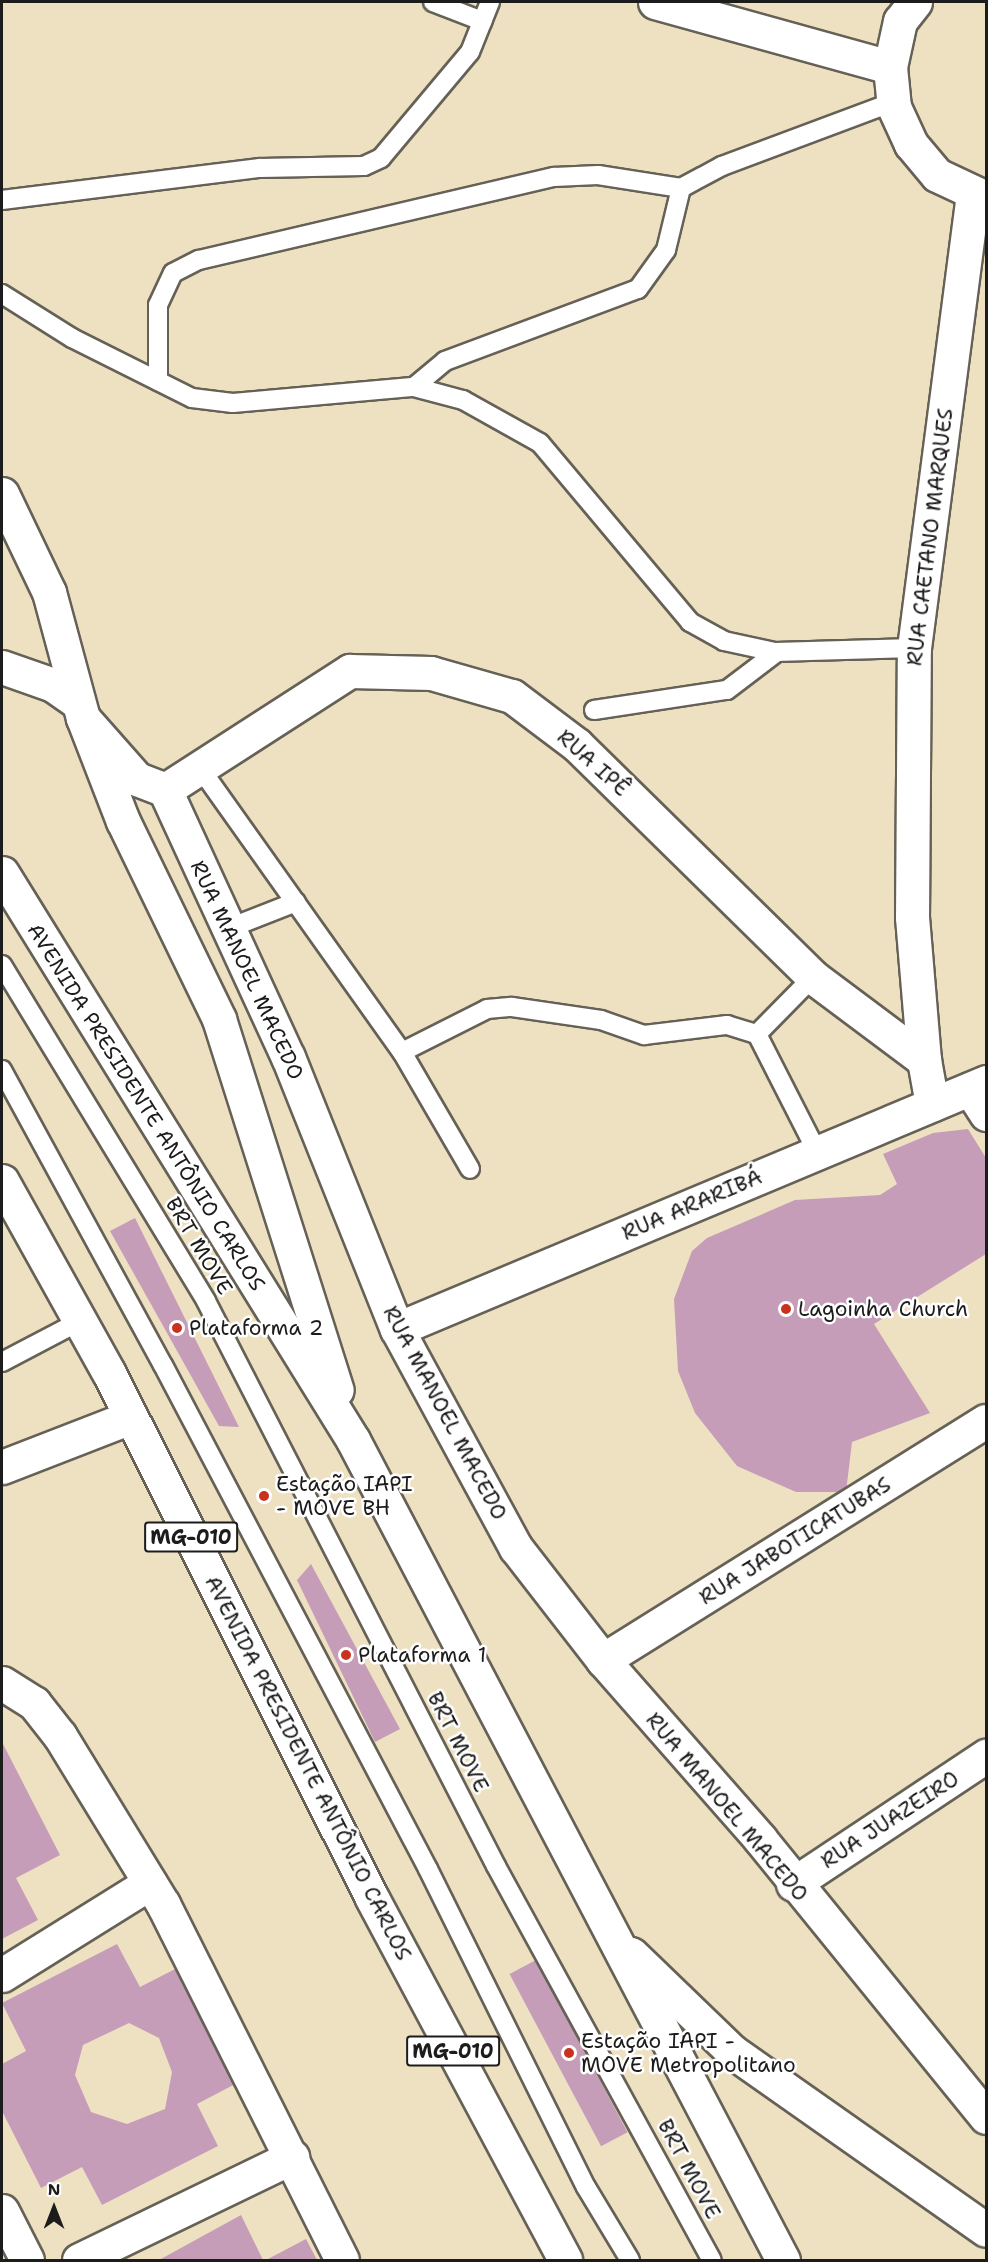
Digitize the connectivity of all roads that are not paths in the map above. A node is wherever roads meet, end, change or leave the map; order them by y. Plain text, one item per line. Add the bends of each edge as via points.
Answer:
1 (433, 2) edge
2 (490, 2) edge
3 (655, 2) edge
4 (915, 2) edge
5 (482, 21) junction
6 (890, 67) junction
7 (893, 102) junction
8 (681, 188) junction
9 (980, 197) edge
10 (2, 200) edge
11 (2, 294) edge
12 (158, 381) junction
13 (414, 387) junction
14 (2, 494) edge
15 (914, 648) junction
16 (777, 652) junction
17 (2, 667) edge
18 (80, 710) junction
19 (594, 710) dead end
20 (200, 768) junction
21 (165, 790) junction
22 (2, 873) edge
23 (296, 902) junction
24 (227, 928) junction
25 (2, 964) edge
26 (813, 977) junction
27 (757, 1034) junction
28 (402, 1052) junction
29 (924, 1060) junction
30 (2, 1070) edge
31 (981, 1095) edge
32 (932, 1104) junction
33 (817, 1152) junction
34 (470, 1169) dead end
35 (2, 1181) edge
36 (80, 1321) junction
37 (397, 1329) junction
38 (2, 1362) edge
39 (131, 1417) junction
40 (987, 1421) edge
41 (353, 1440) junction
42 (2, 1467) edge
43 (603, 1660) junction
44 (2, 1683) edge
45 (987, 1756) edge
46 (150, 1883) junction
47 (792, 1884) junction
48 (610, 1934) junction
49 (2, 1975) edge
50 (987, 2117) edge
51 (292, 2157) junction
52 (534, 2204) junction
53 (2, 2211) edge
54 (987, 2230) edge
55 (27, 2260) edge
56 (79, 2260) edge
57 (342, 2260) edge
58 (550, 2260) edge
59 (566, 2260) edge
60 (630, 2260) edge
61 (712, 2260) edge
62 (783, 2260) edge

1 - 5 lane
2 - 5 lane
3 - 6 main road
4 - 6 main road via 900,21
5 - 10 lane via 470,52 381,158 363,166 260,168
6 - 7 main road
7 - 8 lane via 722,166
7 - 9 main road via 911,144 937,175
8 - 12 lane via 598,175 554,177 199,260 173,273 158,305
8 - 13 lane via 666,250 638,289 445,362
9 - 15 main road, RUA CAETANO MARQUES
11 - 12 lane via 72,338
12 - 13 lane via 192,398 233,404
13 - 16 lane via 463,400 540,443 690,622 724,641
14 - 18 main road via 49,592
15 - 16 lane
15 - 29 main road, RUA CAETANO MARQUES via 912,917
16 - 19 lane via 727,690
17 - 18 main road via 53,685
18 - 21 main road via 137,779
18 - 41 main road via 123,821 219,1019
20 - 21 main road, RUA IPÊ
20 - 23 lane
20 - 26 main road, RUA IPÊ via 350,671 431,673 512,696 577,745
21 - 24 main road, RUA MANOEL MACEDO
22 - 41 main road, AVENIDA PRESIDENTE ANTÔNIO CARLOS
23 - 24 lane
23 - 28 lane
24 - 37 main road, RUA MANOEL MACEDO via 288,1056
25 - 61 lane, BRT MOVE via 206,1300 496,1866
26 - 27 lane
26 - 29 main road, RUA IPÊ
27 - 28 lane via 727,1024 644,1035 601,1020 512,1007 487,1010
27 - 33 lane
28 - 34 lane
29 - 32 main road
30 - 60 lane via 191,1417 428,1869 586,2187
31 - 32 main road, RUA ARARIBÁ
32 - 33 main road, RUA ARARIBÁ
33 - 37 main road, RUA ARARIBÁ
35 - 36 main road, AVENIDA PRESIDENTE ANTÔNIO CARLOS / MG-010
36 - 38 lane
36 - 39 main road, AVENIDA PRESIDENTE ANTÔNIO CARLOS / MG-010
37 - 43 main road, RUA MANOEL MACEDO via 516,1548
39 - 42 main road
39 - 52 main road, AVENIDA PRESIDENTE ANTÔNIO CARLOS / MG-010
40 - 43 main road, RUA JABOTICATUBAS
41 - 48 main road, AVENIDA PRESIDENTE ANTÔNIO CARLOS
43 - 47 main road, RUA MANOEL MACEDO via 760,1839
44 - 46 main road via 34,1703 60,1736
45 - 47 main road, RUA JUAZEIRO
46 - 49 main road
46 - 51 main road
47 - 50 main road, RUA MANOEL MACEDO
48 - 54 main road via 733,2052
48 - 62 main road, AVENIDA PRESIDENTE ANTÔNIO CARLOS
51 - 56 main road
51 - 57 main road
52 - 58 main road
52 - 59 main road, AVENIDA PRESIDENTE ANTÔNIO CARLOS / MG-010
53 - 55 main road

